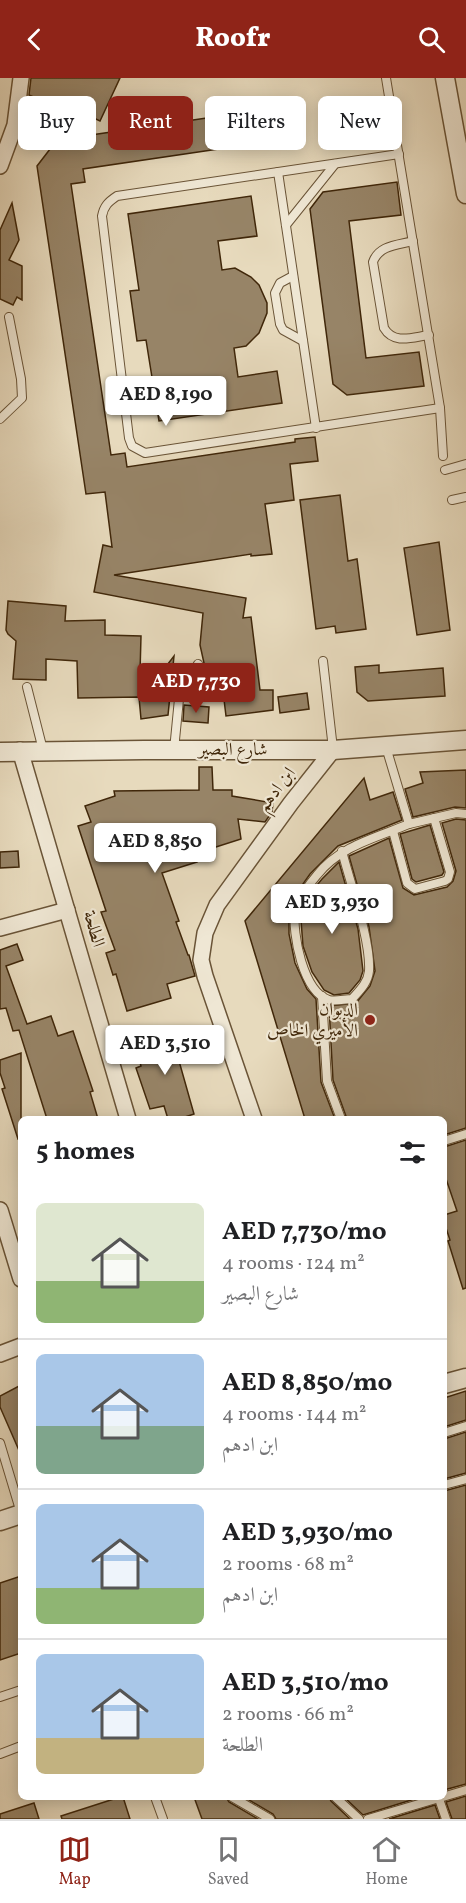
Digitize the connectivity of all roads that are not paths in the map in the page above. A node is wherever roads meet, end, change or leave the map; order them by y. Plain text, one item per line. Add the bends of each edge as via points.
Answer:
1 (21, 78) edge
2 (386, 78) edge
3 (445, 78) edge
4 (399, 154) junction
5 (335, 164) junction
6 (0, 166) edge
7 (278, 172) junction
8 (466, 194) edge
9 (286, 225) junction
10 (413, 241) junction
11 (293, 276) junction
12 (9, 317) dead end
13 (429, 335) junction
14 (303, 341) junction
15 (441, 408) junction
16 (0, 419) edge
17 (316, 428) junction
18 (443, 456) dead end
19 (466, 464) edge
20 (445, 470) dead end
21 (466, 497) edge
22 (452, 500) dead end
23 (323, 662) dead end
24 (198, 664) dead end
25 (27, 687) dead end
26 (466, 740) edge
27 (386, 747) junction
28 (20, 750) junction
29 (43, 750) junction
30 (174, 750) junction
31 (333, 750) junction
32 (0, 752) edge
33 (466, 814) edge
34 (434, 818) junction
35 (409, 824) junction
36 (393, 831) junction
37 (342, 851) junction
38 (67, 910) junction
39 (0, 928) edge
40 (322, 996) junction
41 (127, 1116) edge
42 (253, 1116) edge
43 (340, 1116) edge
44 (466, 1134) edge
45 (447, 1140) edge
46 (0, 1210) edge
47 (18, 1269) edge
48 (18, 1347) edge
49 (0, 1354) edge
50 (466, 1378) edge
51 (447, 1383) edge
52 (466, 1426) edge
53 (447, 1432) edge
54 (0, 1443) edge
55 (18, 1477) edge
56 (12, 1479) junction
57 (466, 1479) edge
58 (447, 1484) edge
59 (18, 1502) edge
60 (18, 1515) edge
61 (0, 1521) edge
62 (18, 1691) edge
63 (0, 1697) edge
64 (18, 1747) edge
65 (0, 1754) edge
66 (466, 1790) edge
67 (447, 1796) edge
68 (156, 1800) edge
69 (237, 1800) edge
70 (338, 1800) edge
71 (435, 1800) edge
72 (439, 1800) edge
73 (163, 1819) edge
74 (270, 1819) edge
75 (359, 1819) edge
76 (368, 1819) edge
77 (446, 1819) edge

1 - 6 street via 15,125
2 - 4 lane
3 - 8 street
4 - 5 lane
4 - 10 lane
5 - 7 lane
5 - 9 lane
7 - 9 lane
7 - 17 lane via 117,196 104,208 129,438 132,446 145,453
9 - 11 lane
10 - 13 lane
10 - 13 lane via 382,249 374,257 384,328 391,337 401,339
11 - 14 lane
11 - 14 lane via 280,283 275,293 283,330
12 - 16 lane via 22,398
13 - 15 lane
14 - 17 lane
15 - 17 lane
15 - 18 lane
19 - 20 lane
21 - 22 lane
23 - 31 lane
24 - 30 lane via 179,699
25 - 29 lane
26 - 27 street, شارع البصير
27 - 31 street, شارع البصير
27 - 35 lane
28 - 29 street, شارع البصير
28 - 32 street, شارع البصير
28 - 38 street, الطلحة
29 - 30 street, شارع البصير
30 - 31 street, شارع البصير
31 - 42 street, ابن ادهم via 217,904 205,933 201,960 205,976
33 - 34 lane
34 - 35 lane
34 - 36 lane via 450,872 445,881 415,890 410,887
35 - 36 lane
36 - 37 lane
37 - 40 lane via 318,874 295,908 296,934 306,976 315,993
37 - 40 lane via 369,973 352,999 330,1001
38 - 39 street
38 - 41 street, الطلحة
40 - 43 lane via 327,1080
44 - 45 lane
46 - 47 street
48 - 49 street
50 - 51 street
52 - 53 lane
54 - 56 lane
55 - 56 lane
56 - 59 lane
57 - 58 lane
60 - 61 street
62 - 63 lane
64 - 65 lane
66 - 67 lane
68 - 73 lane
69 - 74 lane
70 - 75 lane
71 - 76 lane
72 - 77 lane

